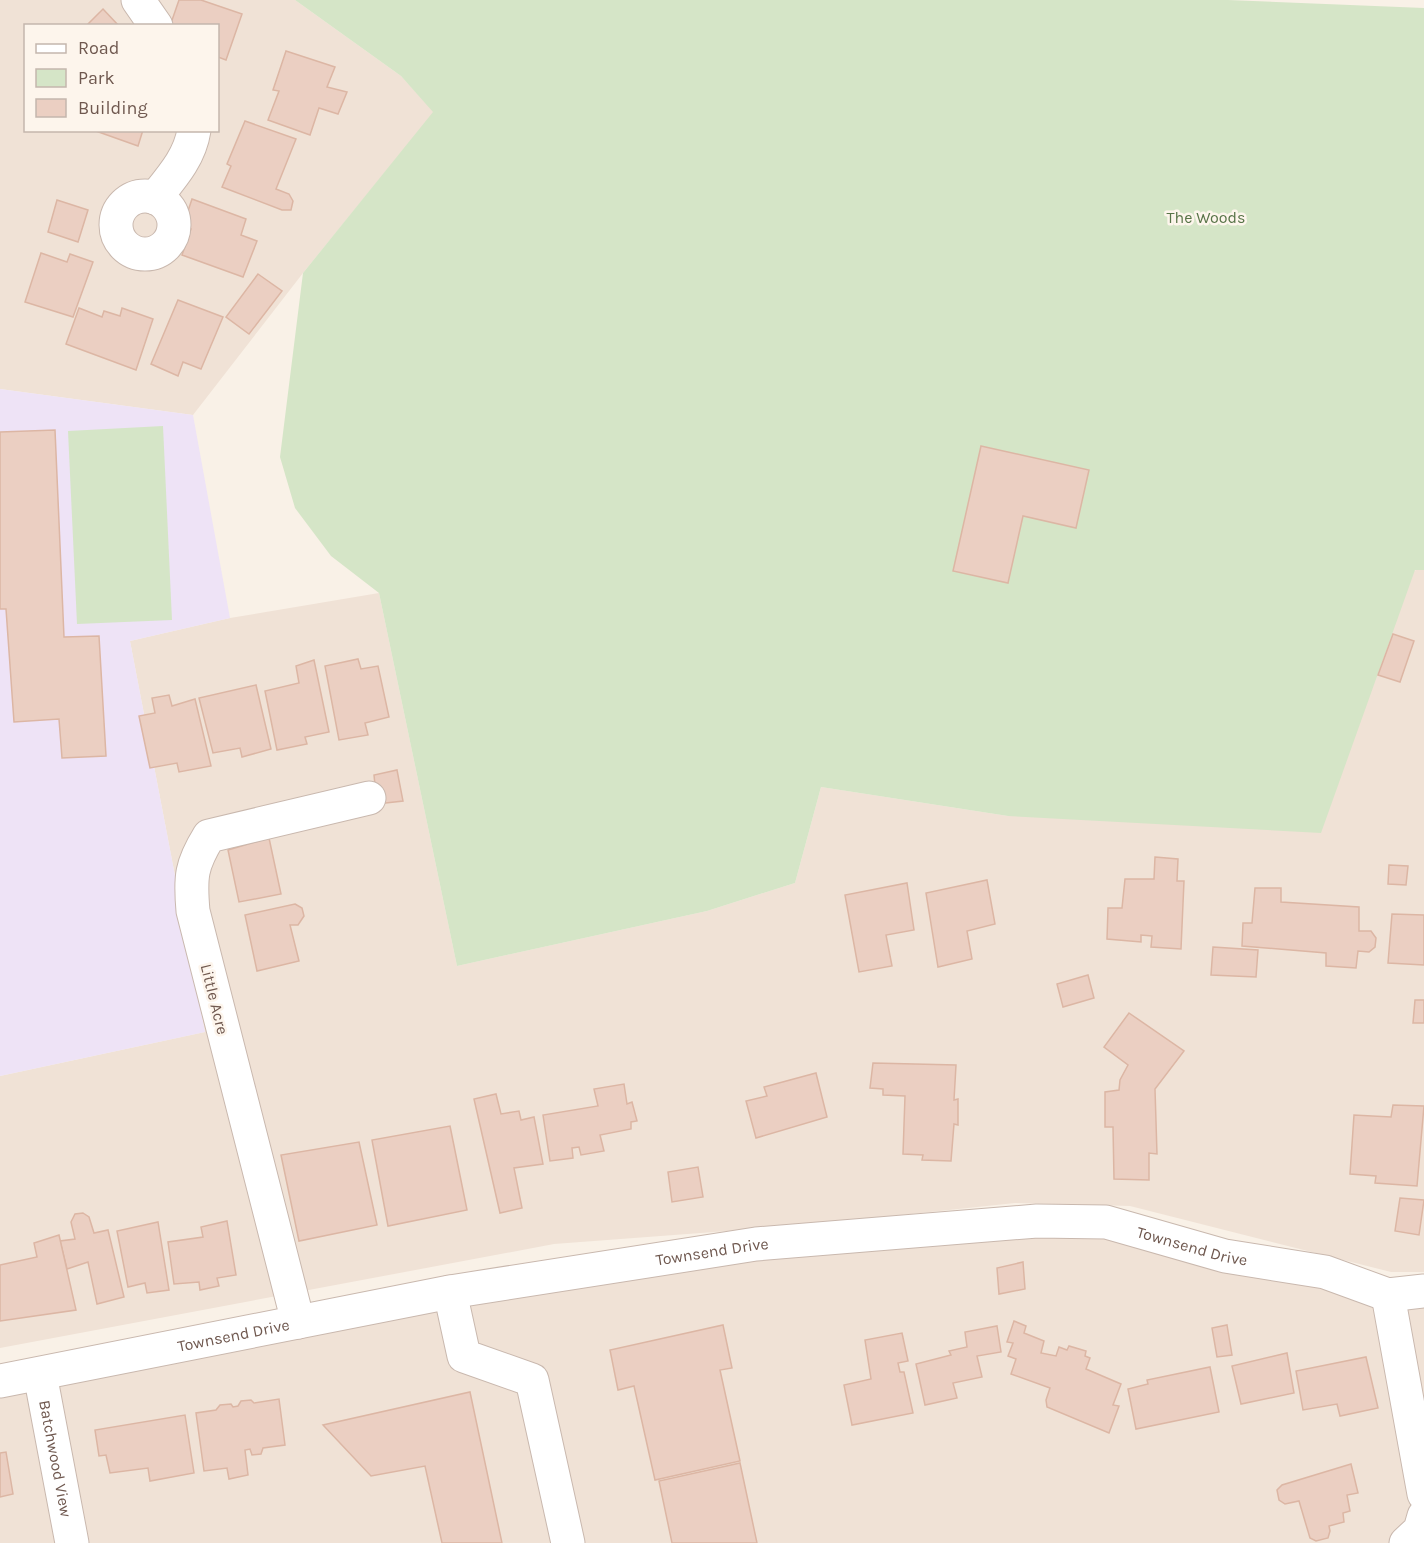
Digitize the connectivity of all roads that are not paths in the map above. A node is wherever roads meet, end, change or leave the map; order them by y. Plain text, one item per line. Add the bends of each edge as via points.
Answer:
1 (138, 0) edge
2 (155, 24) edge
3 (194, 132) edge
4 (155, 198) dead end
5 (369, 798) dead end
6 (450, 1292) junction
7 (1424, 1292) edge
8 (1388, 1295) junction
9 (298, 1322) junction
10 (40, 1374) junction
11 (0, 1381) edge
12 (1424, 1494) edge
13 (1424, 1516) edge
14 (72, 1543) edge
15 (568, 1543) edge
16 (1406, 1543) edge

1 - 2 street
3 - 4 street via 192,144 178,170
5 - 9 street, Little Acre via 209,836 198,854 190,882 193,911
6 - 8 street, Townsend Drive via 756,1244 1037,1221 1106,1222 1225,1256 1325,1272
6 - 9 street, Townsend Drive
6 - 15 street via 464,1356 532,1380
7 - 8 street, Townsend Drive
8 - 12 street
9 - 10 street, Townsend Drive
10 - 11 street, Townsend Drive
10 - 14 street, Batchwood View
13 - 16 street via 1420,1530

